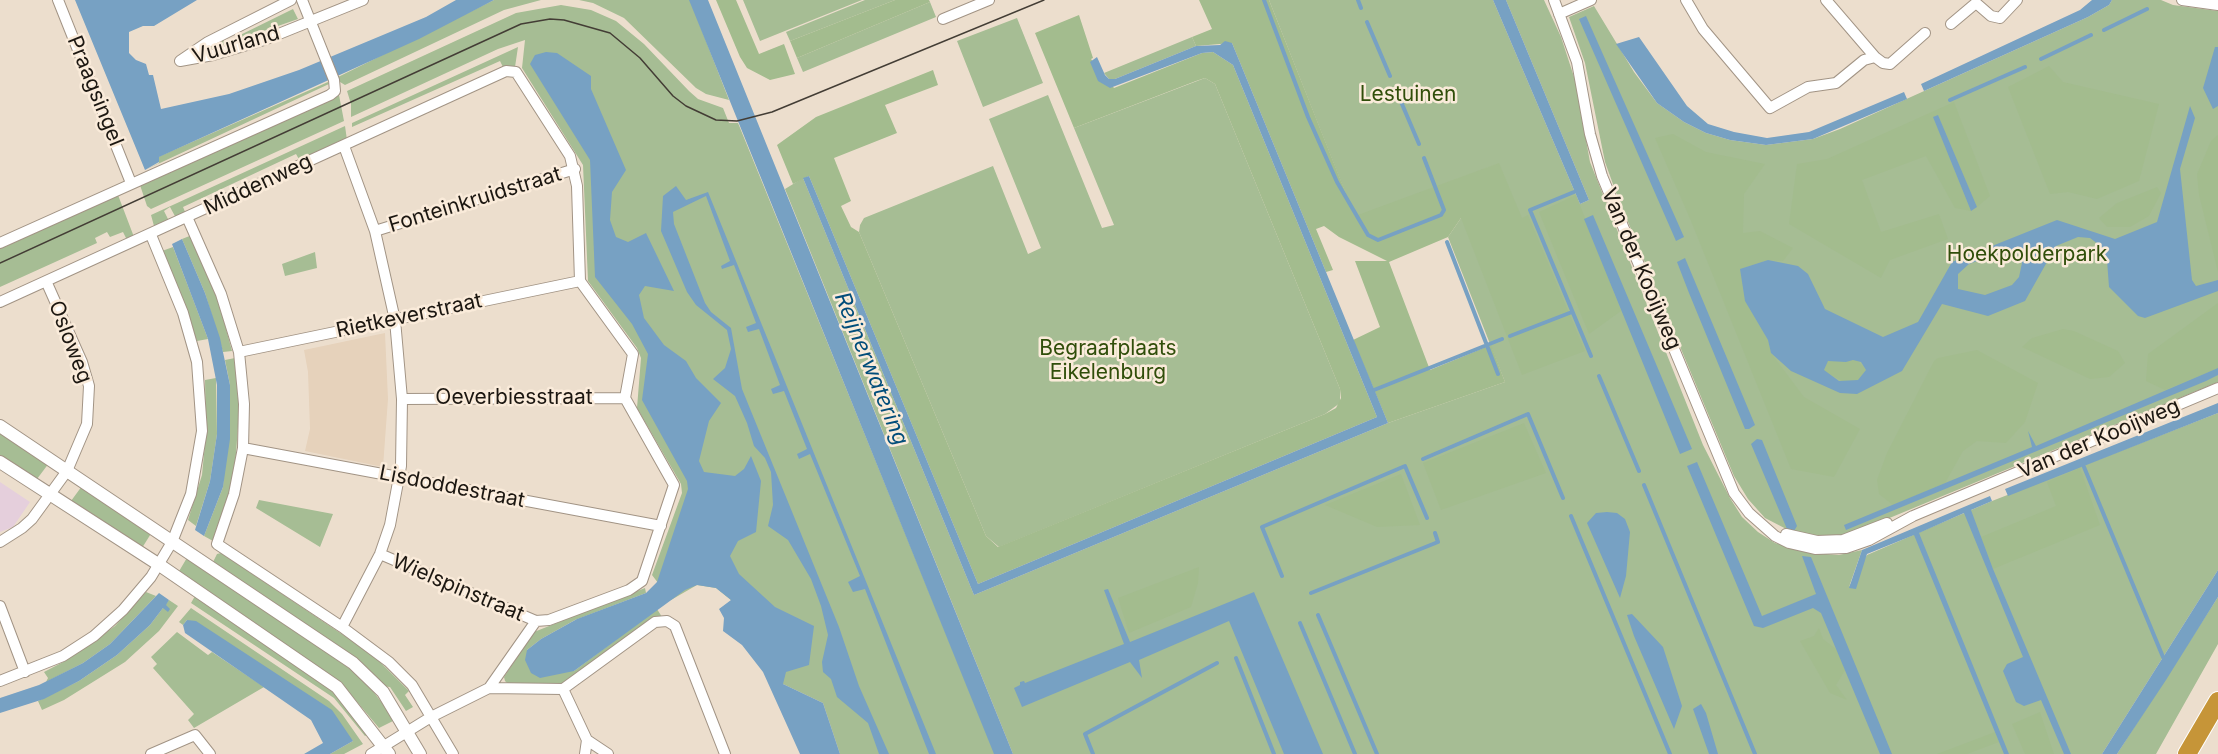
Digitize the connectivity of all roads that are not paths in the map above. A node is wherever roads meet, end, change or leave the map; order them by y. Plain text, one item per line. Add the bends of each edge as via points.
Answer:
1 (58, 0) edge
2 (291, 0) edge
3 (302, 0) edge
4 (363, 0) edge
5 (989, 0) edge
6 (1554, 0) edge
7 (1590, 0) edge
8 (1686, 0) edge
9 (1826, 0) edge
10 (2017, 0) edge
11 (2182, 0) edge
12 (2194, 1) edge
13 (1974, 2) edge
14 (2218, 5) edge
15 (1560, 14) junction
16 (943, 19) dead end
17 (310, 21) junction
18 (1951, 24) dead end
19 (1925, 33) dead end
20 (1875, 57) junction
21 (344, 146) junction
22 (575, 169) junction
23 (131, 183) junction
24 (187, 217) junction
25 (375, 231) junction
26 (151, 235) junction
27 (0, 243) edge
28 (46, 281) junction
29 (580, 281) junction
30 (0, 302) edge
31 (394, 320) junction
32 (239, 352) junction
33 (2218, 388) edge
34 (625, 398) junction
35 (402, 399) junction
36 (0, 426) edge
37 (243, 448) junction
38 (0, 462) edge
39 (67, 471) junction
40 (400, 477) junction
41 (50, 494) junction
42 (661, 526) junction
43 (0, 542) edge
44 (172, 542) junction
45 (380, 554) junction
46 (158, 564) junction
47 (0, 606) edge
48 (536, 621) junction
49 (342, 627) junction
50 (25, 672) junction
51 (0, 681) edge
52 (489, 688) junction
53 (563, 689) junction
54 (2218, 701) edge
55 (431, 717) junction
56 (407, 731) junction
57 (587, 740) junction
58 (386, 750) edge
59 (152, 754) edge
60 (210, 754) edge
61 (371, 754) edge
62 (420, 754) edge
63 (453, 754) edge
64 (585, 754) edge
65 (608, 754) edge
66 (725, 754) edge
67 (2187, 754) edge

1 - 23 street, Praagsingel
2 - 17 street, Vuurland via 208,42 180,61 223,52
3 - 17 street
4 - 17 street, Vuurland
5 - 16 street
6 - 15 street, Van der Kooijweg
7 - 15 street
8 - 20 street via 1703,29 1770,108 1808,87 1836,83 1864,60
9 - 20 street
10 - 13 street via 2000,18 1991,16
11 - 12 street
12 - 14 street
13 - 18 street
15 - 33 street, Van der Kooijweg via 1577,62 1602,177 1734,493 1761,524 1789,543 1815,549 1846,548 1869,540 1913,516
17 - 23 street via 334,85 330,95
19 - 20 street via 1890,64
21 - 22 street, Middenweg via 506,71 516,72
21 - 24 street, Middenweg
21 - 25 street
22 - 25 street, Fonteinkruidstraat
22 - 29 street
23 - 27 street
24 - 26 street, Middenweg
24 - 32 street via 221,294
25 - 31 street
26 - 28 street, Middenweg
26 - 44 street via 183,313 197,362 201,394 202,431 197,465
28 - 30 street, Middenweg
28 - 39 street, Osloweg via 76,345 89,386 87,424
29 - 31 street, Rietkeverstraat
29 - 34 street via 633,354
31 - 32 street, Rietkeverstraat
31 - 35 street
32 - 37 street
34 - 35 street, Oeverbiesstraat
34 - 42 street via 674,485
35 - 40 street
36 - 39 street
37 - 40 street, Lisdoddestraat
37 - 49 street via 234,494 217,544
38 - 41 street
39 - 41 street, Osloweg
39 - 44 street
40 - 42 street, Lisdoddestraat
40 - 45 street
41 - 43 street, Osloweg via 22,528
41 - 46 street
42 - 48 street via 642,581 619,594 549,620
44 - 46 street
44 - 56 street via 353,663 383,692
45 - 48 street, Wielspinstraat
45 - 49 street
46 - 50 street via 123,610 94,636 63,656
46 - 58 street via 337,687
47 - 50 street
48 - 52 street
49 - 55 street via 389,662 412,685
50 - 51 street
52 - 53 street
52 - 55 street
53 - 57 street
53 - 66 street via 655,622 667,621 675,626
54 - 67 highway
55 - 56 street
55 - 63 street
56 - 58 street
56 - 62 street
57 - 64 street
57 - 65 street
58 - 61 street
59 - 60 street via 195,735

